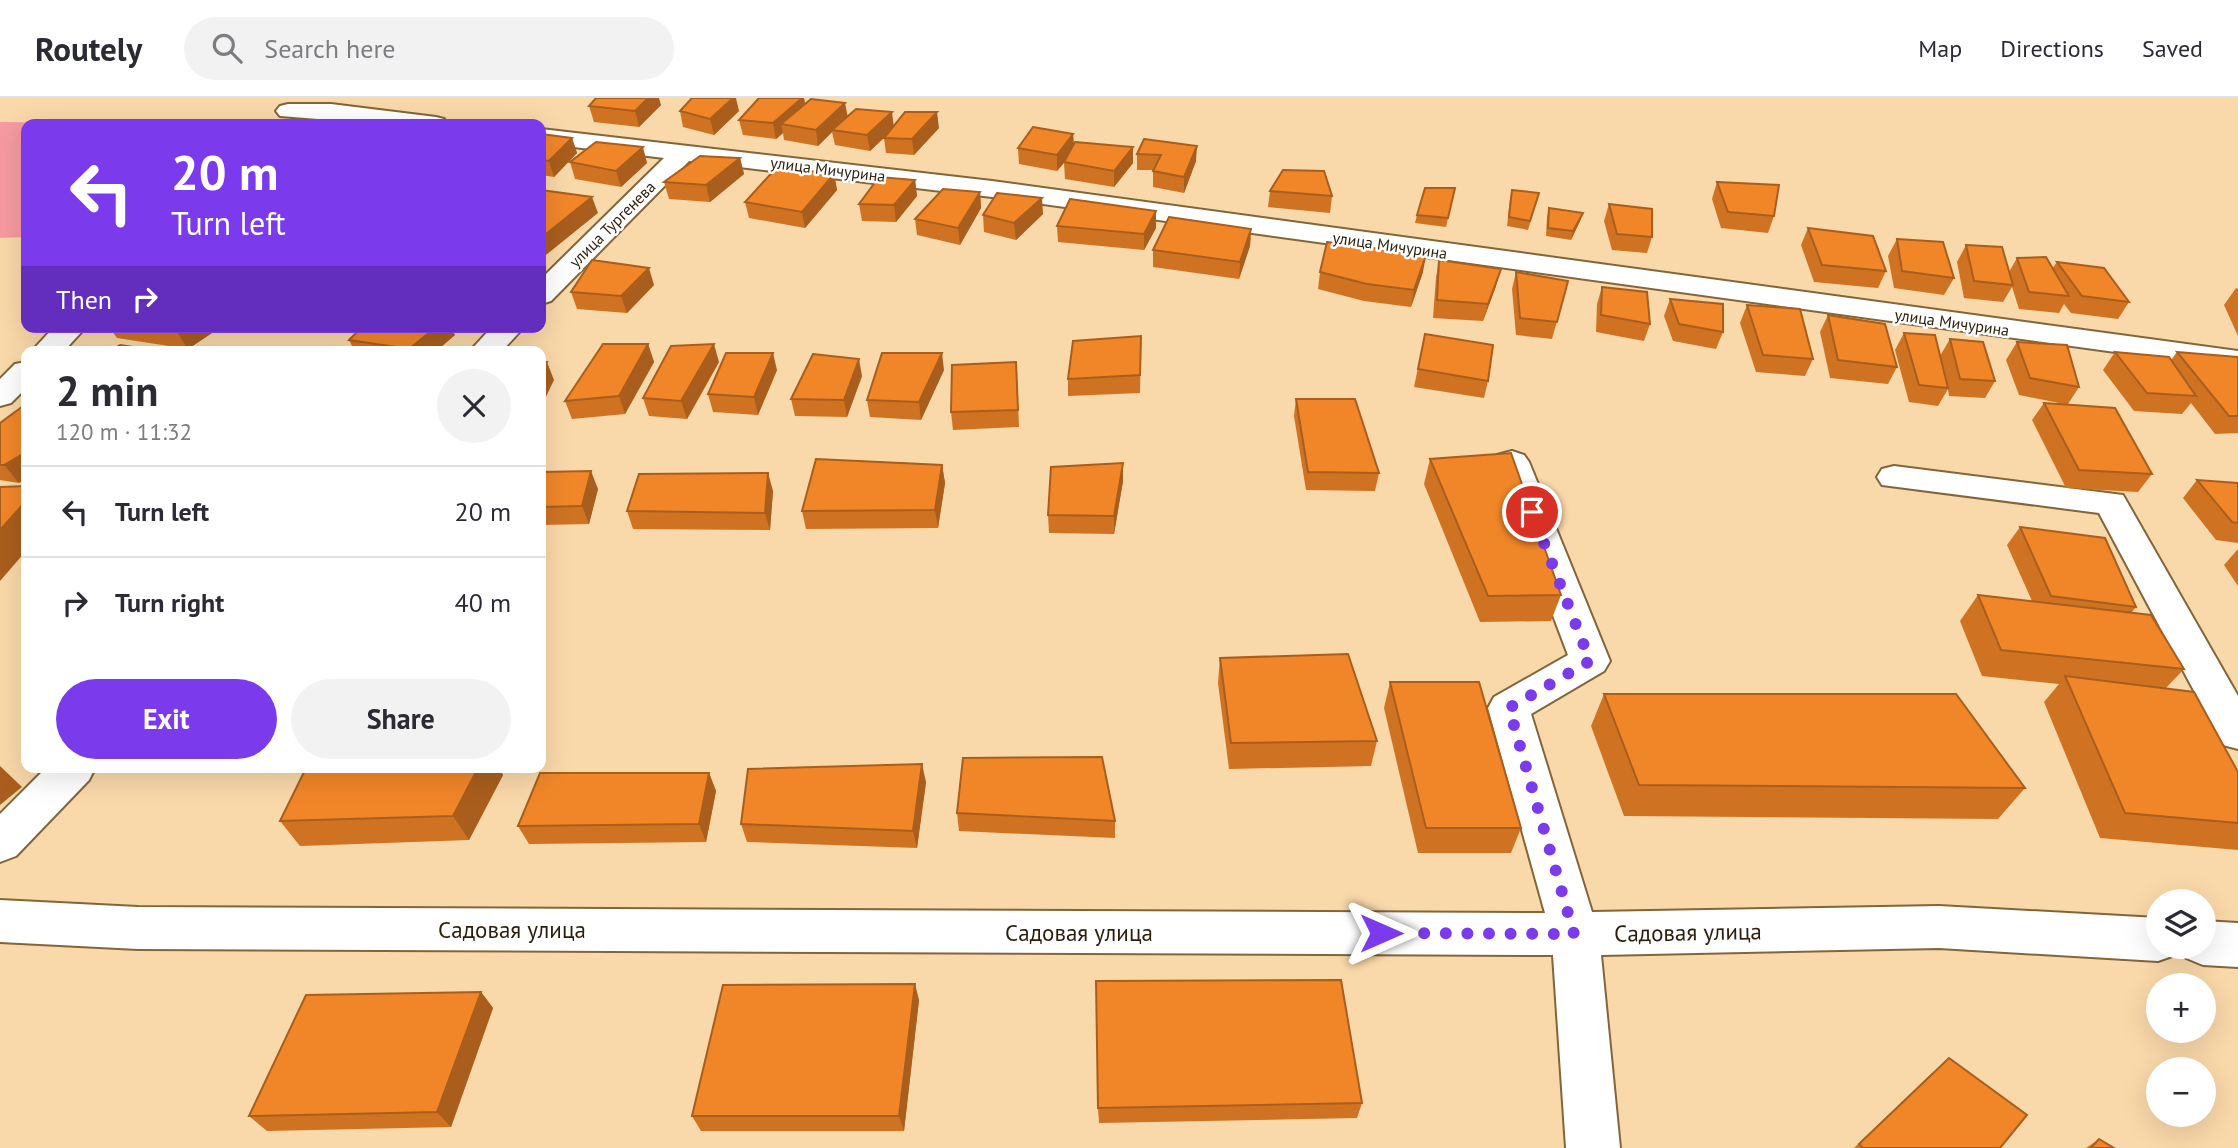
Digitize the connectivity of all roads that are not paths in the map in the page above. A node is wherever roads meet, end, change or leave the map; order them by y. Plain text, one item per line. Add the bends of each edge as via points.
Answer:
1 (288, 111) edge
2 (396, 119) edge
3 (546, 137) edge
4 (684, 152) junction
5 (546, 290) edge
6 (65, 333) edge
7 (503, 333) edge
8 (52, 346) edge
9 (490, 346) edge
10 (2238, 360) edge
11 (21, 376) edge
12 (0, 396) edge
13 (1483, 458) edge
14 (1894, 477) dead end
15 (2238, 733) edge
16 (69, 773) edge
17 (0, 843) edge
18 (0, 921) edge
19 (1574, 934) junction
20 (2146, 939) edge
21 (2216, 944) edge
22 (2238, 945) edge
23 (1592, 1148) edge

1 - 2 street
3 - 4 street, улица Мичурина
4 - 5 street, улица Тургенева
4 - 10 street, улица Мичурина via 992,188
6 - 8 street
7 - 9 street
11 - 12 street
13 - 19 street via 1512,462 1590,661 1509,708
14 - 15 street via 2111,503
16 - 17 street
18 - 19 street, Садовая улица via 138,929
19 - 20 street, Садовая улица via 1939,927
19 - 23 street
21 - 22 street

